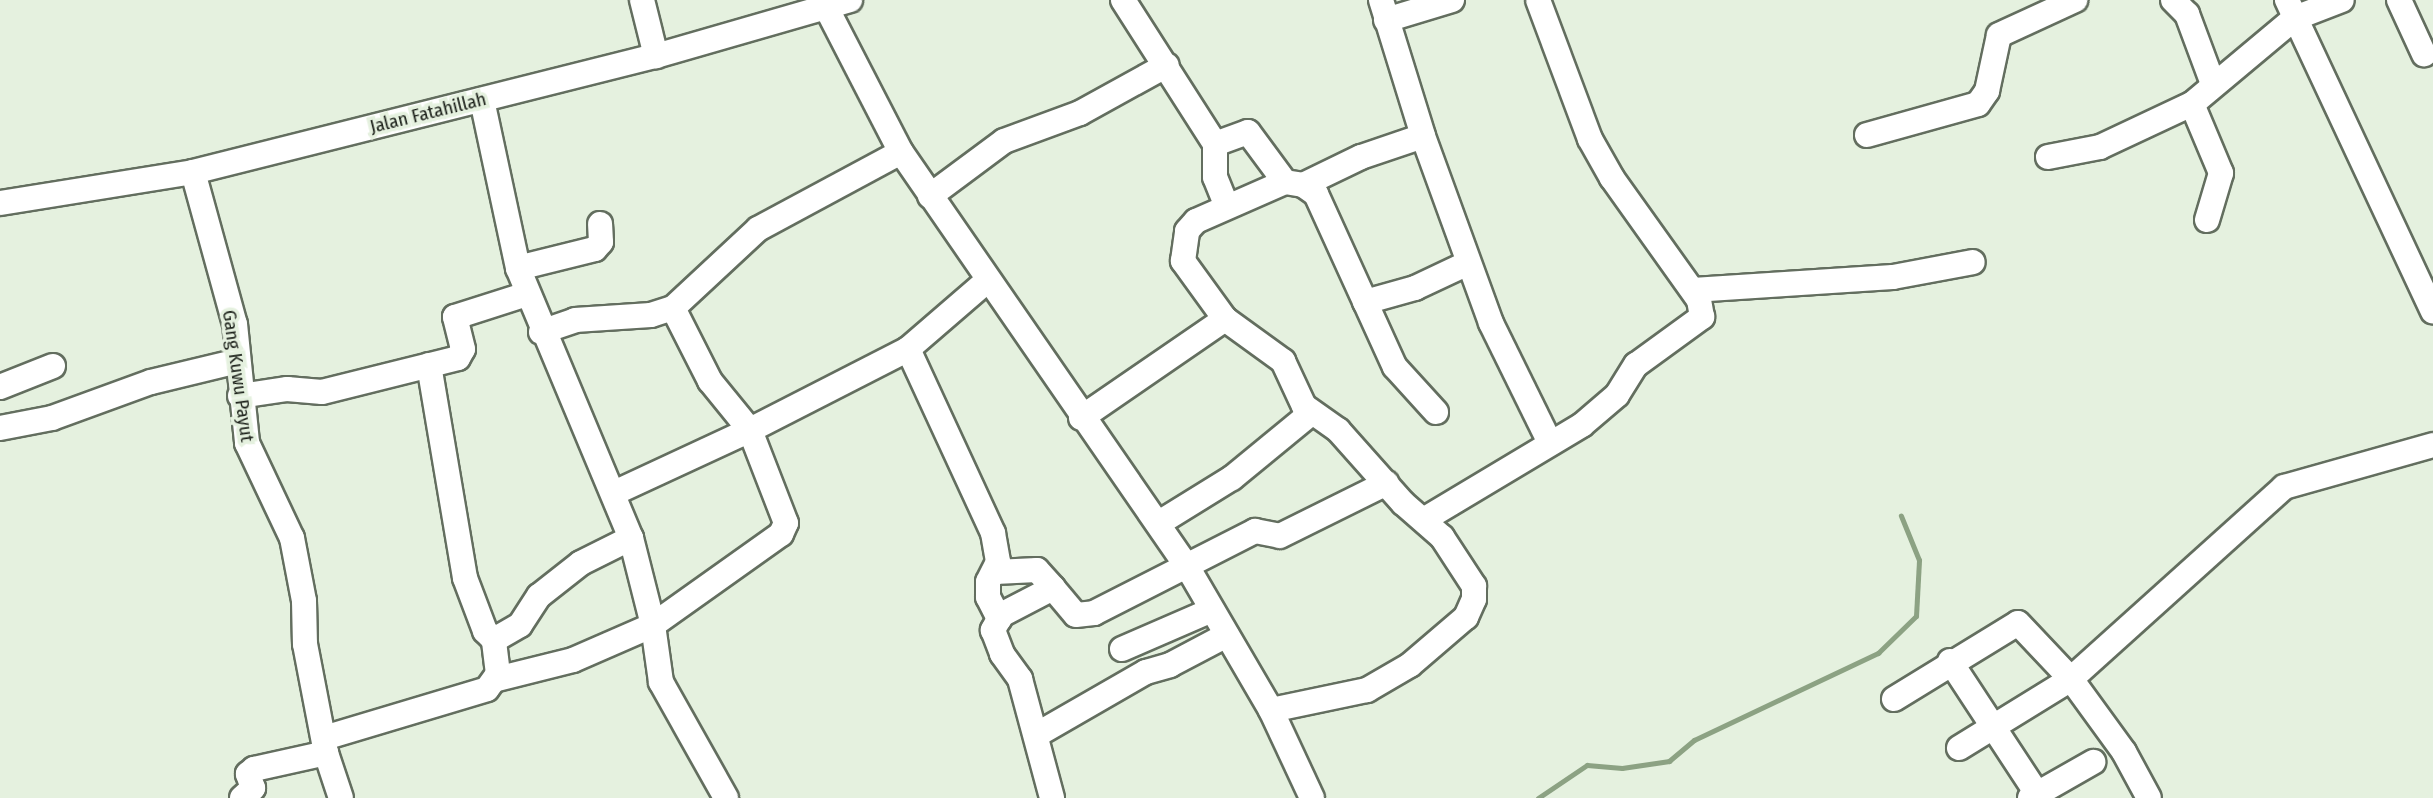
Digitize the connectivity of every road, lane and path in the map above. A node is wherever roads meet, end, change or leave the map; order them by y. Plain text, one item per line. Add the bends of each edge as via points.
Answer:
1 (642, 0) edge
2 (850, 0) edge
3 (1123, 0) edge
4 (1452, 0) edge
5 (1538, 0) edge
6 (2075, 0) edge
7 (2173, 0) edge
8 (2342, 0) edge
9 (2399, 0) edge
10 (826, 7) junction
11 (2291, 9) edge
12 (1384, 10) edge
13 (2424, 54) dead end
14 (656, 56) junction
15 (1167, 65) junction
16 (2213, 84) junction
17 (482, 100) junction
18 (2192, 104) junction
19 (1867, 135) dead end
20 (1423, 136) junction
21 (1215, 144) junction
22 (901, 152) junction
23 (2048, 157) dead end
24 (193, 172) junction
25 (1294, 183) junction
26 (930, 196) junction
27 (0, 203) edge
28 (1227, 207) junction
29 (2207, 220) dead end
30 (600, 224) dead end
31 (1973, 262) dead end
32 (1468, 263) junction
33 (518, 268) junction
34 (988, 280) junction
35 (1693, 290) junction
36 (527, 294) junction
37 (1365, 302) junction
38 (673, 308) junction
39 (2433, 311) edge
40 (1225, 319) junction
41 (541, 332) junction
42 (908, 349) junction
43 (238, 361) junction
44 (429, 365) junction
45 (53, 366) dead end
46 (0, 387) edge
47 (240, 396) junction
48 (1436, 412) dead end
49 (1311, 413) junction
50 (1081, 418) junction
51 (0, 428) edge
52 (750, 430) junction
53 (1550, 443) junction
54 (2433, 445) edge
55 (1387, 483) junction
56 (614, 493) junction
57 (1425, 519) junction
58 (1159, 523) junction
59 (631, 538) junction
60 (1188, 568) junction
61 (996, 572) junction
62 (1053, 588) junction
63 (1212, 610) junction
64 (999, 616) junction
65 (653, 625) junction
66 (1227, 635) junction
67 (494, 640) junction
68 (1122, 649) dead end
69 (1950, 661) junction
70 (497, 679) junction
71 (2071, 680) junction
72 (1894, 699) dead end
73 (1271, 710) junction
74 (1995, 727) junction
75 (1038, 734) junction
76 (325, 746) junction
77 (1959, 748) dead end
78 (2093, 762) dead end
79 (2035, 796) edge
80 (242, 798) edge
81 (341, 798) edge
82 (726, 798) edge
83 (1052, 798) edge
84 (1312, 798) edge
85 (2149, 798) edge

1 - 14 street
2 - 10 street, Jalan Fatahillah
3 - 15 street
4 - 12 street
5 - 35 street via 1590,139 1612,178
6 - 19 street via 2000,35 1987,91 1978,104
7 - 16 street via 2187,15
8 - 11 street
9 - 13 street
10 - 14 street, Jalan Fatahillah
10 - 22 street
11 - 16 street
11 - 39 street
12 - 20 street
14 - 17 street, Jalan Fatahillah
15 - 21 street
15 - 26 street via 1080,113 1004,141
16 - 18 street
17 - 24 street, Jalan Fatahillah
17 - 33 street
18 - 23 street via 2100,146
18 - 29 street via 2221,173
20 - 25 street
20 - 32 street
21 - 25 street via 1248,132
21 - 28 street via 1215,177
22 - 26 street
22 - 38 street via 758,229
24 - 27 street, Jalan Fatahillah
24 - 43 street, Gang Kuwu Payut via 235,324
25 - 28 street
25 - 37 street via 1316,194
26 - 34 street
28 - 40 street via 1195,221 1187,231 1183,261
30 - 33 street via 601,242 595,249
31 - 35 street via 1893,277
32 - 37 street via 1415,288
32 - 53 street via 1490,323
33 - 36 street
34 - 42 street
34 - 50 street
35 - 53 street via 1702,310 1698,323 1636,365 1616,395 1582,425
36 - 41 street
36 - 44 street via 455,317 462,355
37 - 48 street via 1395,367
38 - 41 street via 652,315 575,320
38 - 52 street via 710,381
40 - 49 street via 1283,361
40 - 50 street
41 - 56 street
42 - 52 street
42 - 61 street via 993,534
43 - 47 street, Gang Kuwu Payut
43 - 51 street via 151,382 52,418
44 - 47 street via 322,392 287,389
44 - 67 street via 465,578 485,631
45 - 46 street
47 - 76 street, Gang Kuwu Payut via 250,454 292,538 304,601 305,644
49 - 55 street via 1338,430
49 - 58 street via 1232,478
50 - 58 street
52 - 56 street
52 - 65 street via 786,523 780,534
53 - 57 street
54 - 71 street via 2284,487
55 - 57 street
55 - 60 street via 1280,536 1255,531
56 - 59 street
57 - 73 street via 1458,556 1474,586 1466,617 1410,665 1367,690
58 - 60 street
59 - 65 street
59 - 67 street via 580,563 539,596 520,625
60 - 62 street via 1082,616
60 - 63 street
61 - 62 street via 1037,570
61 - 64 street via 988,582 988,597
62 - 64 street
63 - 66 street
63 - 68 street
64 - 75 street via 993,630 995,639 1020,679
65 - 70 street via 573,660
65 - 82 street via 666,692
66 - 73 street
66 - 75 street via 1170,665 1146,671
67 - 70 street
69 - 71 street via 2018,623
69 - 72 street
69 - 74 street
70 - 76 street via 481,692
71 - 74 street
71 - 85 street via 2124,752
73 - 84 street
74 - 77 street
74 - 79 street
75 - 83 street
76 - 80 street via 254,769 248,774 253,788
76 - 81 street, Gang Kuwu Payut
78 - 79 street

